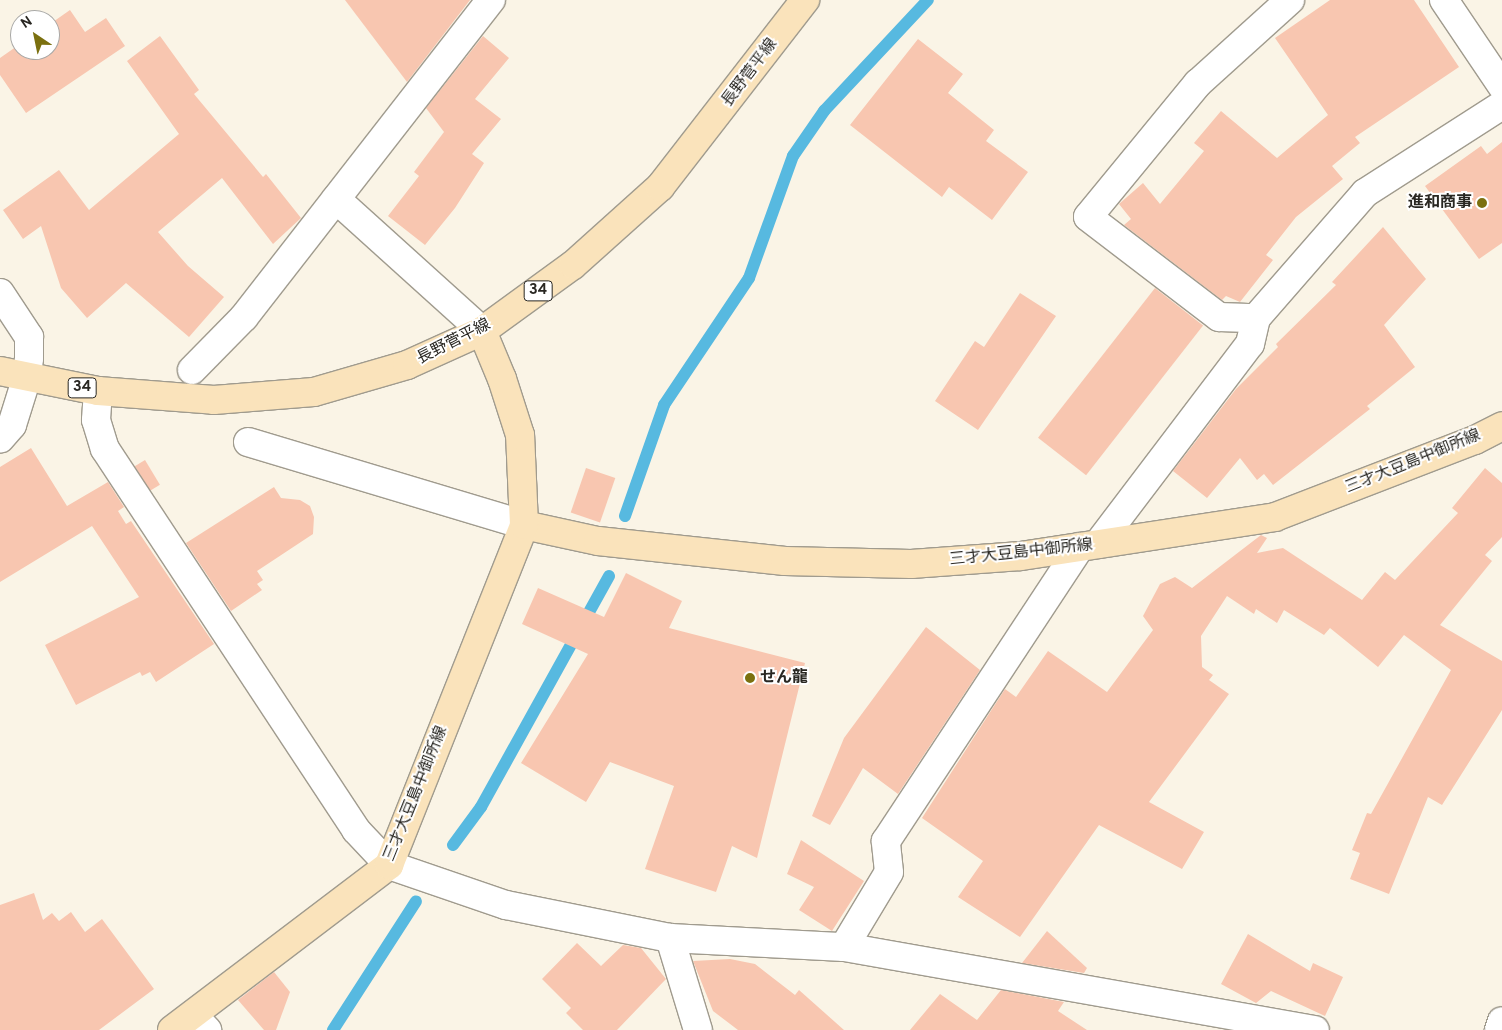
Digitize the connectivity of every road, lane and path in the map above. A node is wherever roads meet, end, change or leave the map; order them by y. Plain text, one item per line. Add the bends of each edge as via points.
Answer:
1 (491, 0) edge
2 (805, 0) edge
3 (1290, 0) edge
4 (1444, 0) edge
5 (1502, 86) edge
6 (1502, 105) edge
7 (336, 199) junction
8 (0, 293) edge
9 (1256, 318) junction
10 (482, 331) junction
11 (192, 370) dead end
12 (0, 371) edge
13 (27, 377) junction
14 (98, 391) junction
15 (1502, 426) edge
16 (0, 439) edge
17 (248, 442) dead end
18 (524, 525) junction
19 (1089, 546) junction
20 (389, 865) junction
21 (670, 938) junction
22 (844, 947) junction
23 (1502, 1021) edge
24 (190, 1025) edge
25 (698, 1030) edge
26 (1315, 1030) edge
27 (1499, 1030) edge

1 - 7 street
2 - 10 main road, 長野菅平線 / 34 via 660,187 574,265
3 - 9 street via 1198,83 1088,217 1219,317
4 - 5 street
6 - 9 street via 1365,193
7 - 10 street
7 - 11 street via 244,317
8 - 13 street via 29,337
9 - 19 street via 1250,344
10 - 14 main road, 長野菅平線 / 34 via 407,365 314,392 214,400
10 - 18 main road, 三才大豆島中御所線 via 520,435
12 - 13 main road, 長野菅平線 / 34
13 - 14 main road, 長野菅平線 / 34
13 - 16 street via 12,425
14 - 20 street via 96,420 105,449 356,830
15 - 19 main road, 三才大豆島中御所線 via 1475,440 1275,517
17 - 18 street
18 - 19 main road, 三才大豆島中御所線 via 598,541 785,561 911,564 1021,556
18 - 20 main road, 三才大豆島中御所線
19 - 22 street via 886,841 889,872
20 - 21 street via 506,905
20 - 24 main road, 三才大豆島中御所線
21 - 22 street
21 - 25 street
22 - 26 street
23 - 27 street

